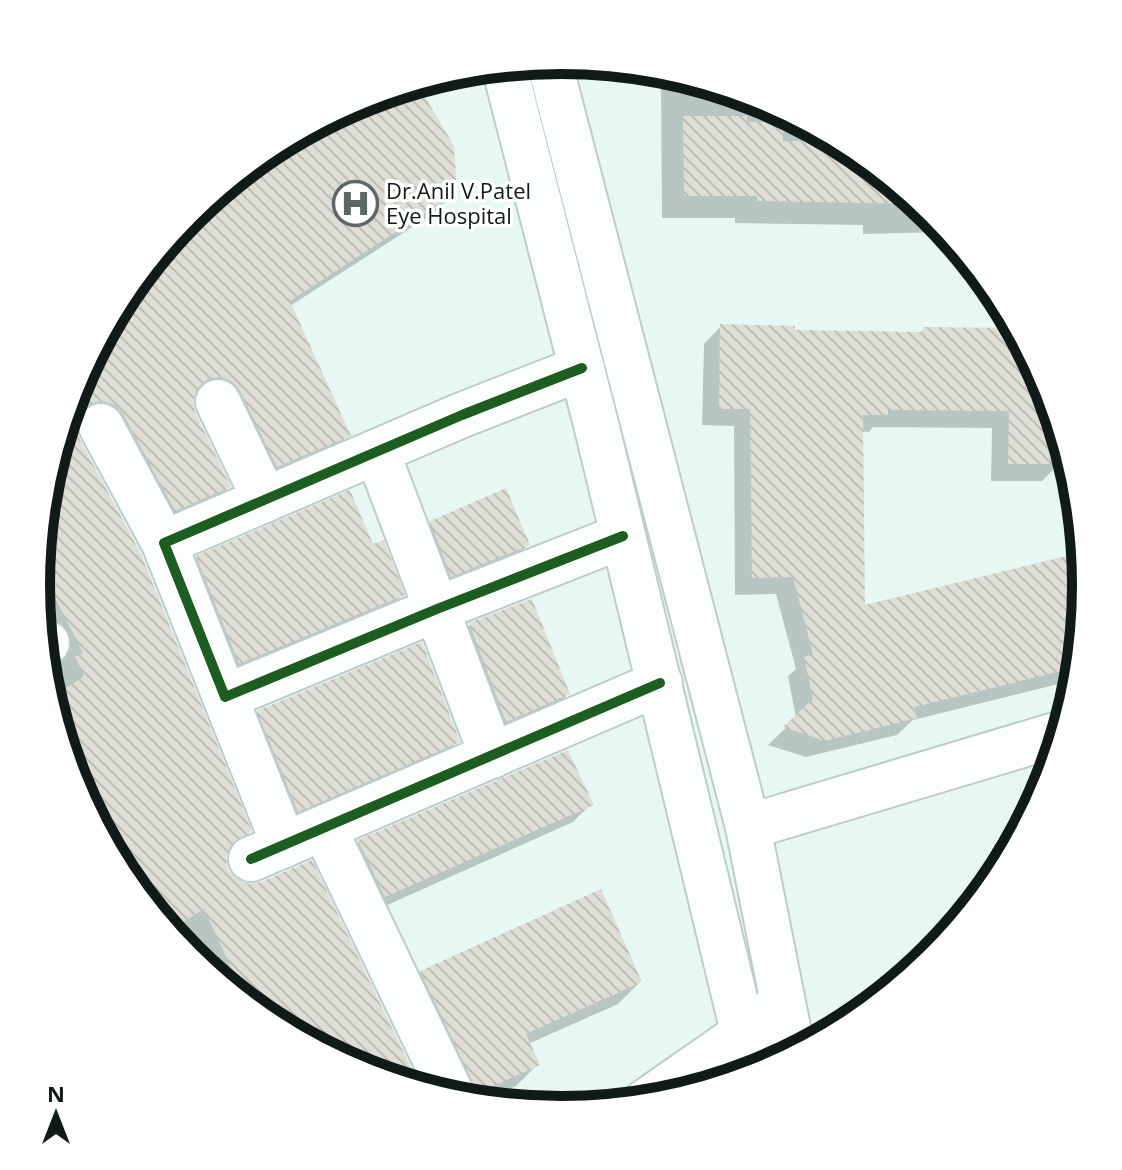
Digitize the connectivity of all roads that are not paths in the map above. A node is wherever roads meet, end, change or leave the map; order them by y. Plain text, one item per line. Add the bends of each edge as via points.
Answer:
1 (552, 74) edge
2 (507, 77) edge
3 (582, 368) junction
4 (218, 402) dead end
5 (101, 426) dead end
6 (377, 452) junction
7 (265, 500) junction
8 (623, 536) junction
9 (164, 543) junction
10 (437, 609) junction
11 (660, 683) junction
12 (225, 697) junction
13 (1049, 737) edge
14 (492, 756) junction
15 (748, 827) junction
16 (324, 828) junction
17 (783, 1002) junction
18 (791, 1041) edge
19 (748, 1053) edge
20 (694, 1079) edge
21 (446, 1083) edge

1 - 15 street
2 - 3 street
3 - 6 street
3 - 8 street
4 - 7 street
5 - 9 street
6 - 7 street
6 - 10 street
7 - 9 street
8 - 10 street
8 - 11 street
9 - 12 street
10 - 12 street
10 - 14 street
11 - 14 street
11 - 19 street
12 - 16 street via 268,852
13 - 15 street
14 - 16 street
15 - 17 street
16 - 21 street
17 - 18 street
17 - 19 street
19 - 20 street

